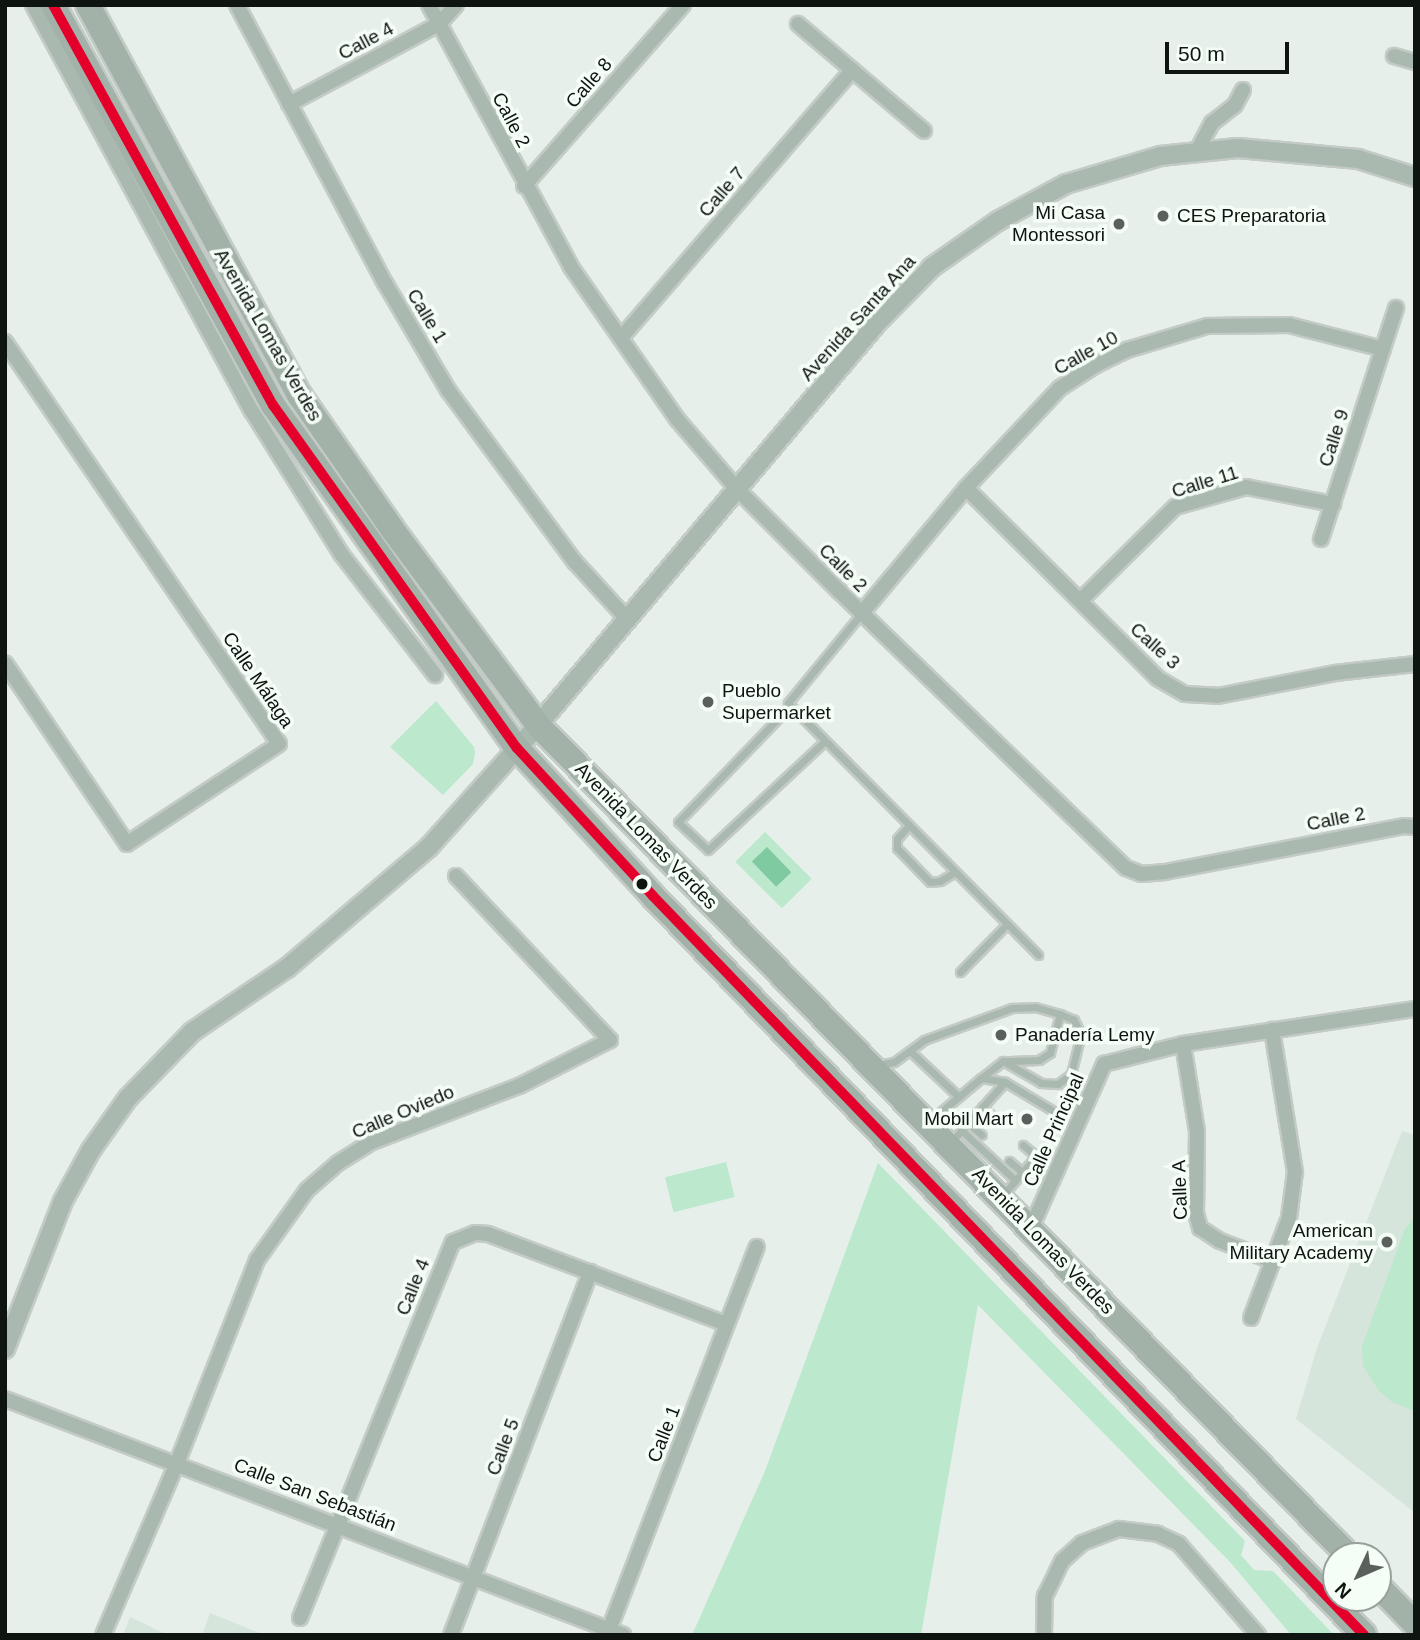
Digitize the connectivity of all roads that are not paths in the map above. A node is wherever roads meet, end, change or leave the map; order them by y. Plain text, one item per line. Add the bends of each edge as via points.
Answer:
1 (33, 5) edge
2 (53, 5) edge
3 (88, 5) edge
4 (237, 5) edge
5 (429, 5) edge
6 (456, 5) edge
7 (683, 5) edge
8 (439, 24) junction
9 (798, 24) dead end
10 (1394, 56) dead end
11 (1415, 62) edge
12 (852, 70) junction
13 (1243, 90) dead end
14 (289, 104) junction
15 (924, 131) dead end
16 (1197, 151) junction
17 (1415, 177) edge
18 (524, 186) junction
19 (1396, 308) dead end
20 (621, 338) junction
21 (5, 342) edge
22 (1383, 349) junction
23 (966, 488) junction
24 (737, 489) junction
25 (1333, 504) junction
26 (1321, 539) dead end
27 (1080, 601) junction
28 (861, 614) junction
29 (627, 619) junction
30 (5, 663) edge
31 (1415, 664) edge
32 (435, 676) dead end
33 (790, 706) junction
34 (538, 725) junction
35 (825, 741) junction
36 (517, 748) junction
37 (909, 825) junction
38 (1415, 827) edge
39 (956, 872) junction
40 (456, 876) dead end
41 (1007, 924) junction
42 (1038, 955) dead end
43 (960, 972) dead end
44 (1415, 1009) edge
45 (1060, 1014) junction
46 (1272, 1030) junction
47 (1183, 1044) junction
48 (910, 1051) junction
49 (1003, 1061) junction
50 (872, 1066) junction
51 (981, 1078) junction
52 (1005, 1082) junction
53 (959, 1097) junction
54 (982, 1107) junction
55 (1055, 1112) dead end
56 (996, 1119) dead end
57 (928, 1123) junction
58 (968, 1123) junction
59 (982, 1135) dead end
60 (955, 1137) junction
61 (1023, 1145) dead end
62 (1009, 1161) dead end
63 (1022, 1172) junction
64 (1008, 1188) junction
65 (1031, 1228) junction
66 (757, 1247) dead end
67 (1273, 1261) junction
68 (590, 1272) junction
69 (1251, 1318) dead end
70 (726, 1324) junction
71 (5, 1349) edge
72 (5, 1399) edge
73 (177, 1463) junction
74 (337, 1525) junction
75 (1335, 1542) edge
76 (474, 1577) junction
77 (1392, 1600) edge
78 (300, 1618) dead end
79 (1415, 1624) edge
80 (613, 1633) edge
81 (103, 1635) edge
82 (452, 1635) edge
83 (1044, 1635) edge
84 (1258, 1635) edge
85 (1364, 1635) edge

1 - 32 street via 252,411 342,555
2 - 36 highway, Avenida Lomas Verdes via 273,405
3 - 34 highway, Avenida Lomas Verdes via 299,395
4 - 14 street, Calle 1
5 - 8 street, Calle 2
6 - 8 street, Calle 4
7 - 18 street, Calle 8
8 - 14 street, Calle 4
8 - 18 street, Calle 2
9 - 12 street
10 - 11 street
12 - 15 street
12 - 20 street, Calle 7
13 - 16 street via 1235,105 1212,123
14 - 29 street, Calle 1 via 385,284 448,390 560,542
16 - 17 street, Avenida Santa Ana via 1238,148 1358,159
16 - 24 street, Avenida Santa Ana via 1160,156 1066,184 998,221 932,267 877,323
18 - 20 street, Calle 2 via 571,267
19 - 22 street, Calle 9
20 - 24 street, Calle 2 via 677,419
21 - 30 street, Calle Málaga via 279,744 127,844
22 - 23 street, Calle 10 via 1289,325 1248,324 1207,326 1127,350 1060,388
22 - 25 street, Calle 9
23 - 27 street, Calle 3
23 - 28 street, Calle 10
24 - 28 street, Calle 2
24 - 29 street, Avenida Santa Ana
25 - 26 street, Calle 9
25 - 27 street, Calle 11 via 1246,487 1175,507
27 - 31 street, Calle 3 via 1157,678 1185,694 1218,696 1335,673
28 - 33 lane
28 - 38 street, Calle 2 via 1126,868 1142,874 1165,872
29 - 34 street, Avenida Santa Ana
33 - 35 lane
33 - 35 lane via 678,822 708,850
34 - 36 street, Avenida Santa Ana
34 - 50 highway, Avenida Lomas Verdes
35 - 37 lane
36 - 71 street, Avenida Santa Ana via 429,847 306,953 192,1032 128,1098 91,1150 63,1201
36 - 85 highway, Avenida Lomas Verdes via 652,895
37 - 39 lane
37 - 39 lane via 897,839 897,848 930,882
39 - 41 lane
40 - 73 street, Calle Oviedo via 610,1040 519,1086 372,1142 307,1190 257,1260
41 - 42 lane
41 - 43 lane
44 - 46 street, Calle Principal
45 - 48 lane via 1035,1007 1012,1008 924,1040
45 - 49 lane via 1050,1053 1039,1060
45 - 49 lane via 1074,1020 1081,1034 1071,1074 1058,1084 1041,1083
46 - 47 street, Calle Principal
46 - 67 street via 1295,1172 1289,1218
47 - 65 street, Calle Principal via 1104,1064
47 - 67 street, Calle A via 1197,1131 1196,1213 1200,1228 1220,1241
48 - 50 lane via 894,1062
48 - 53 lane
49 - 51 lane
50 - 57 highway, Avenida Lomas Verdes
51 - 52 lane
51 - 53 lane
52 - 54 lane
52 - 55 lane
53 - 57 lane
54 - 56 lane
54 - 58 lane
57 - 60 highway, Avenida Lomas Verdes
58 - 59 lane
58 - 60 lane
60 - 64 highway, Avenida Lomas Verdes
61 - 63 lane via 1036,1156
62 - 63 lane
63 - 64 lane
64 - 65 highway, Avenida Lomas Verdes
65 - 75 highway, Avenida Lomas Verdes
66 - 70 street, Calle 1
67 - 69 street
68 - 70 street, Calle 4
68 - 74 street, Calle 4 via 488,1234 475,1233 453,1242
68 - 76 street, Calle 5
70 - 80 street, Calle 1
72 - 73 street, Calle San Sebastián
73 - 74 street, Calle San Sebastián
73 - 81 street, Calle Oviedo
74 - 76 street, Calle San Sebastián
74 - 78 street, Calle 4
76 - 80 street, Calle San Sebastián
76 - 82 street, Calle 5
77 - 79 highway
83 - 84 street via 1045,1596 1062,1561 1082,1543 1119,1529 1158,1534 1179,1544

